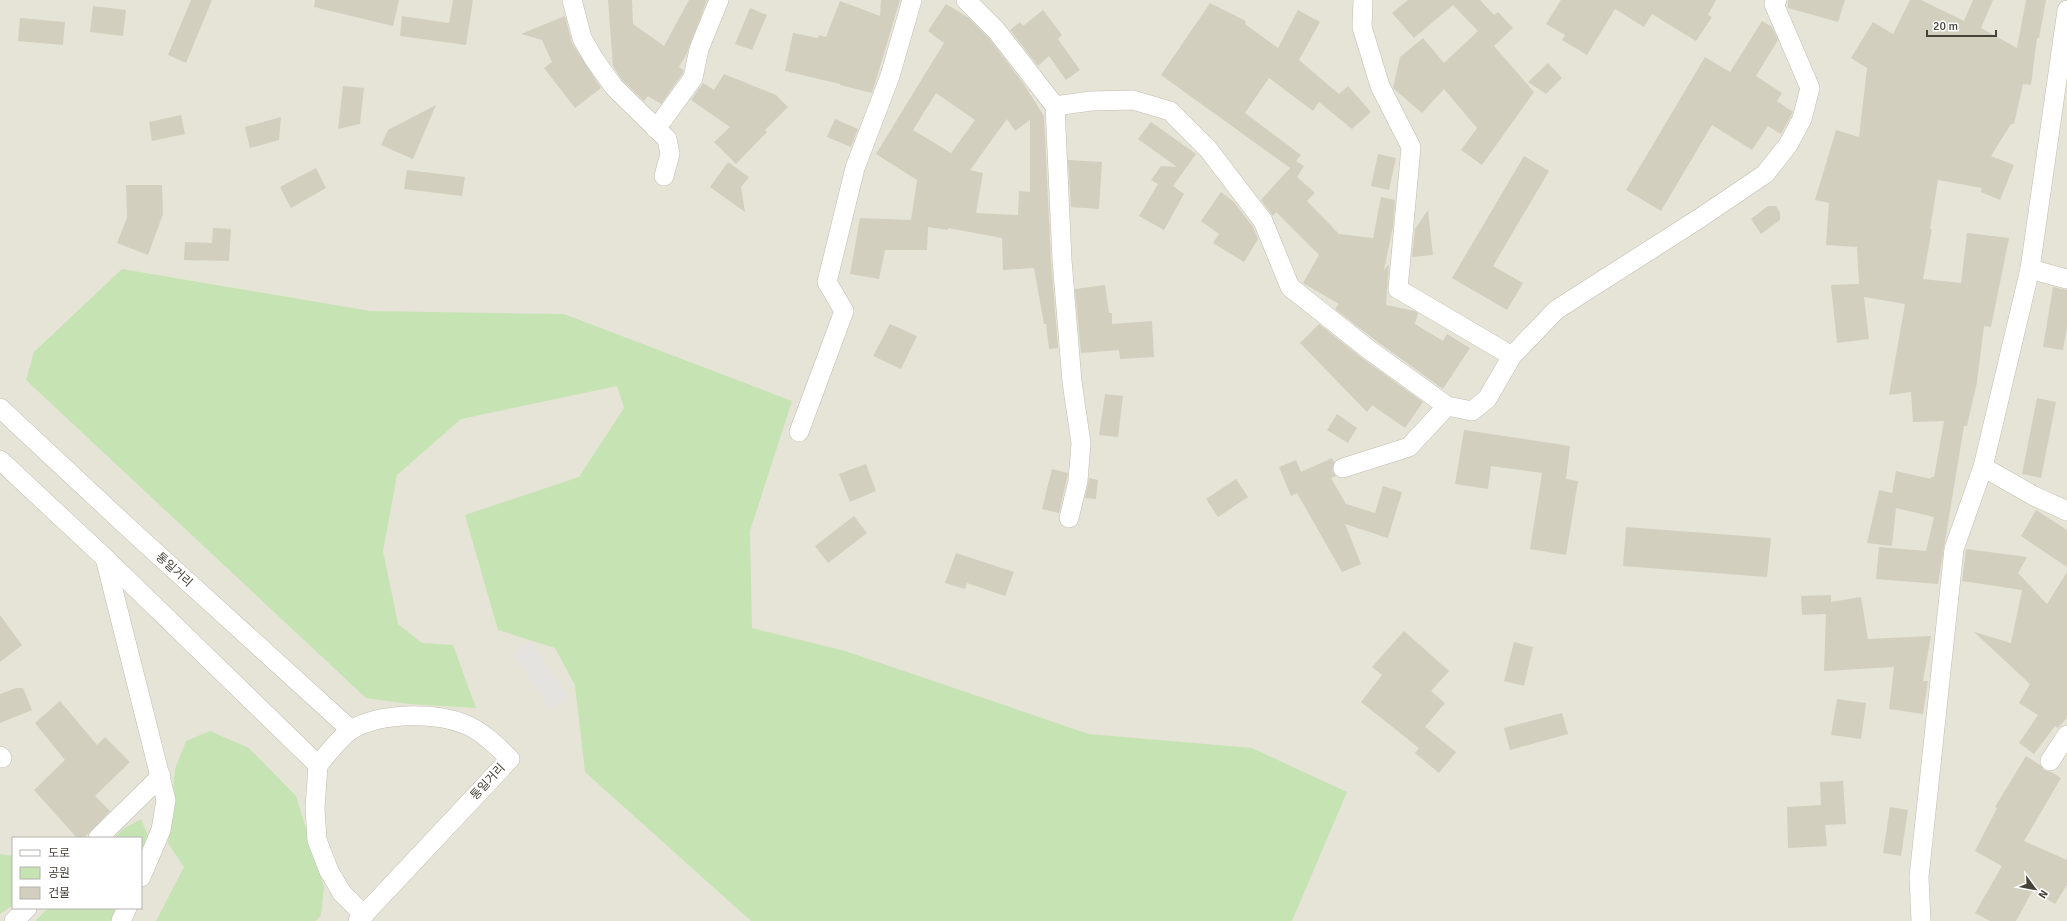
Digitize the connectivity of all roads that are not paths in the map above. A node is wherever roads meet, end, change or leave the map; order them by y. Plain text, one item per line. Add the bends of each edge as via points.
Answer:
1 (572, 0) edge
2 (719, 0) edge
3 (912, 0) edge
4 (966, 0) edge
5 (1363, 0) edge
6 (1777, 0) edge
7 (2067, 10) edge
8 (1055, 106) junction
9 (656, 129) junction
10 (664, 176) dead end
11 (2030, 269) junction
12 (2067, 278) edge
13 (1512, 356) junction
14 (1447, 406) junction
15 (0, 408) edge
16 (799, 432) dead end
17 (0, 460) edge
18 (1983, 467) junction
19 (1343, 468) dead end
20 (2067, 511) edge
21 (1069, 518) dead end
22 (105, 558) junction
23 (350, 730) junction
24 (2067, 735) edge
25 (2050, 761) dead end
26 (318, 765) junction
27 (160, 776) junction
28 (99, 837) edge
29 (142, 875) edge
30 (26, 909) edge
31 (127, 909) edge
32 (361, 918) edge
33 (14, 921) edge
34 (121, 921) edge
35 (1921, 921) edge

1 - 9 street via 582,38 594,59 614,87
2 - 9 street via 699,49 694,78
3 - 16 street via 890,76 855,168 827,282 844,311
4 - 8 street via 996,30
5 - 13 street via 1362,27 1380,86 1411,147 1398,289
6 - 13 street via 1774,4 1810,88 1802,119 1788,144 1765,174 1556,310
7 - 11 street
8 - 14 street via 1091,101 1133,100 1170,112 1208,149 1263,221 1290,287 1368,349
8 - 21 street via 1062,260 1072,382 1081,443 1078,481
9 - 10 street via 667,139 670,154
11 - 12 street
11 - 18 street
13 - 14 street via 1487,399 1472,411
14 - 19 street via 1409,446
15 - 23 street, 통일거리
17 - 22 street
18 - 20 street via 2034,496
18 - 35 street via 1954,549 1919,877
22 - 26 street
22 - 27 street
23 - 26 street, 통일거리
23 - 32 street, 통일거리 via 376,719 439,717 467,725 510,759
24 - 25 street
26 - 32 street, 통일거리 via 315,808 317,840 329,871
27 - 28 street
27 - 29 street via 166,800 161,830
30 - 33 street
31 - 34 street

